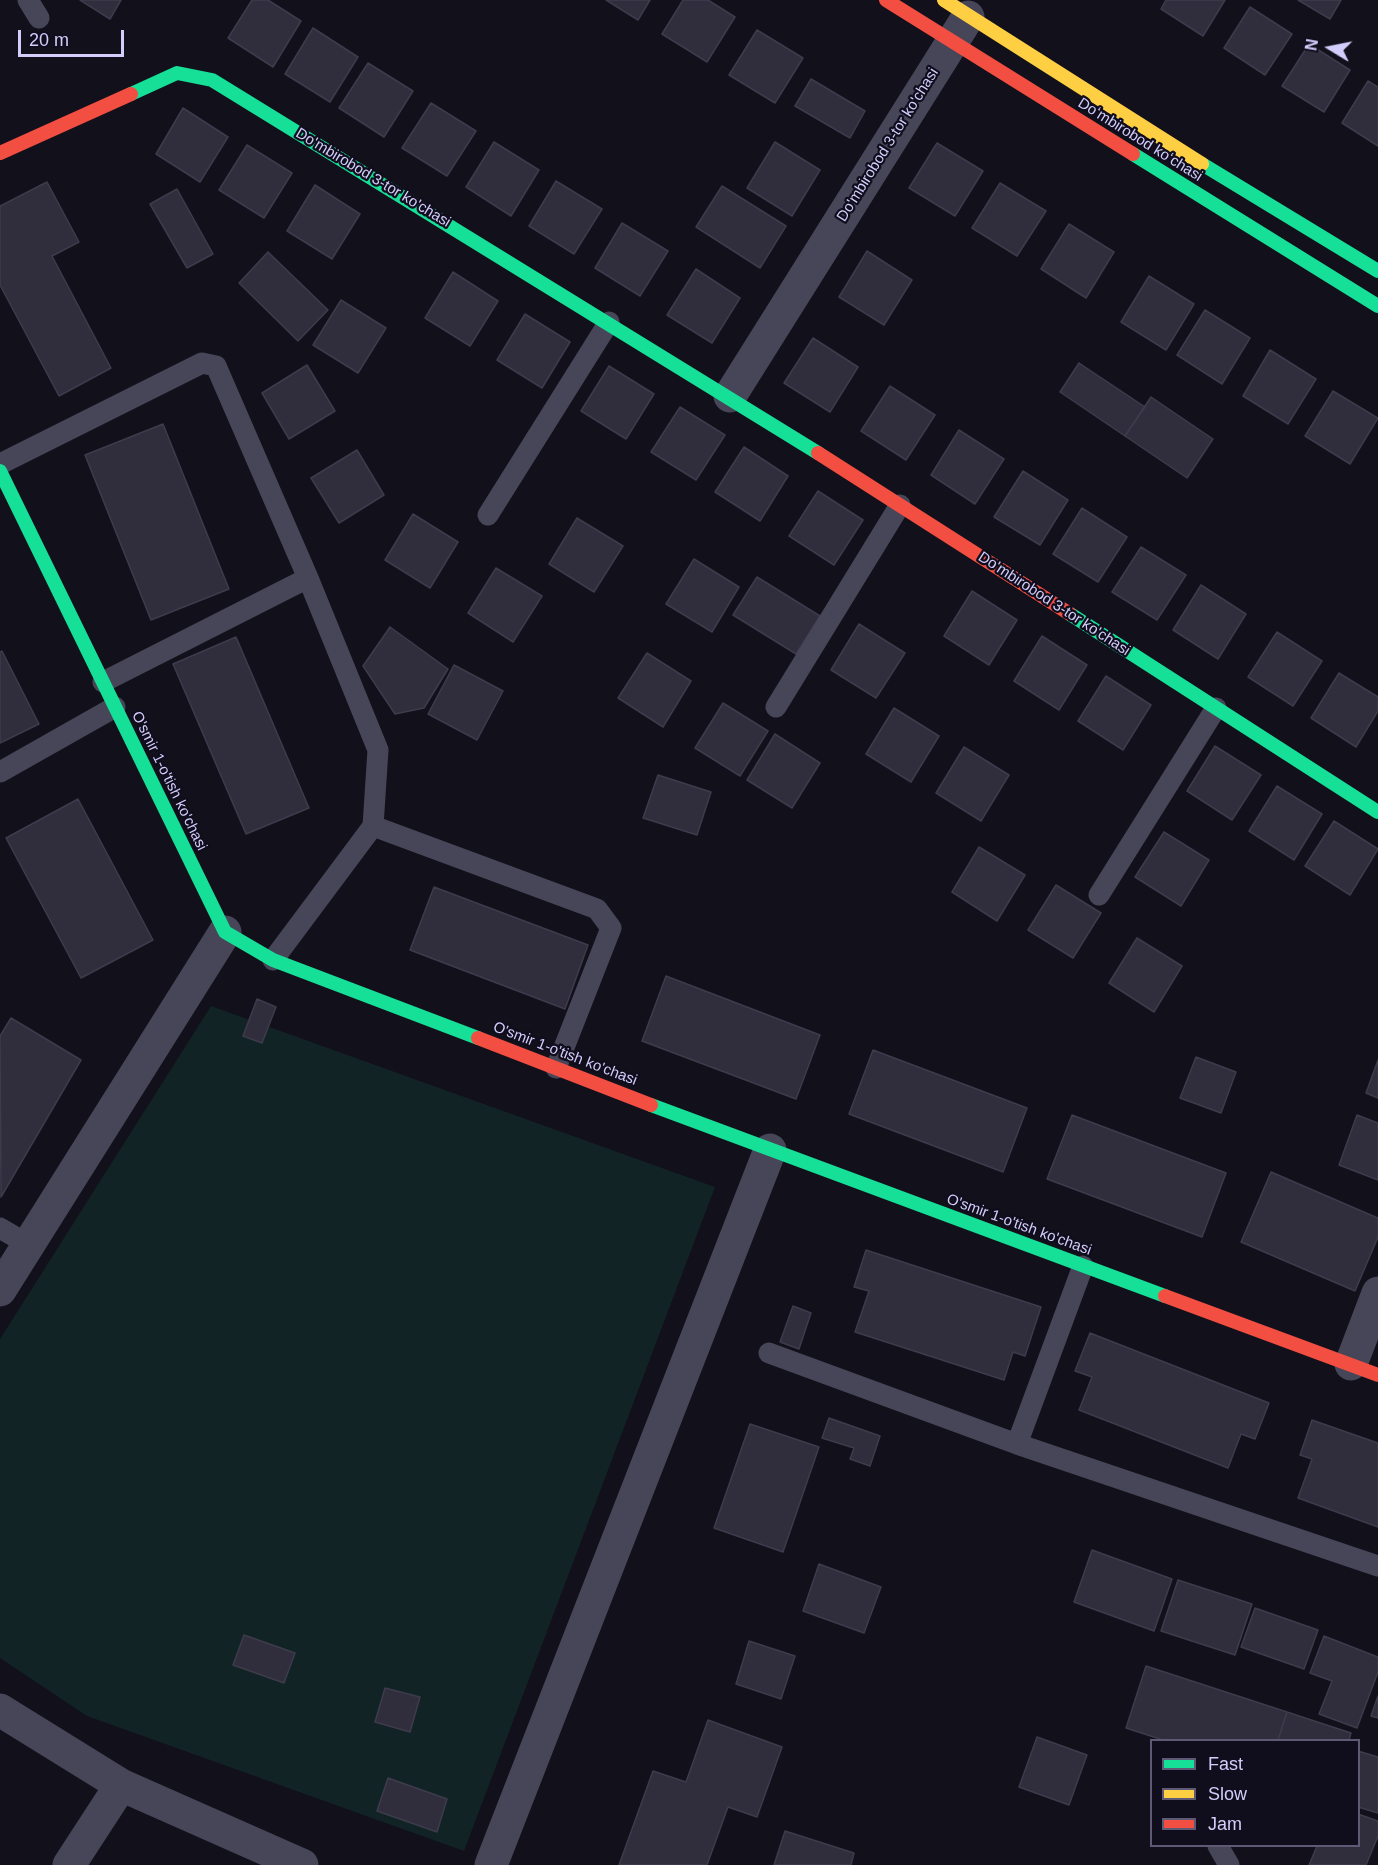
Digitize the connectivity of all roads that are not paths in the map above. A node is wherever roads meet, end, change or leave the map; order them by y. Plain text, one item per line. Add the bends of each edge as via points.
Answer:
1 (28, 0) edge
2 (886, 0) edge
3 (39, 18) dead end
4 (955, 20) edge
5 (0, 153) edge
6 (1378, 271) edge
7 (1378, 306) edge
8 (609, 322) junction
9 (730, 396) junction
10 (0, 464) edge
11 (0, 471) edge
12 (900, 505) junction
13 (488, 515) dead end
14 (308, 578) junction
15 (103, 682) junction
16 (115, 707) junction
17 (776, 707) dead end
18 (1216, 708) junction
19 (0, 772) edge
20 (1378, 812) edge
21 (373, 826) junction
22 (1099, 895) dead end
23 (225, 932) junction
24 (273, 960) junction
25 (556, 1068) junction
26 (770, 1150) junction
27 (0, 1227) edge
28 (29, 1245) junction
29 (1083, 1266) junction
30 (0, 1290) edge
31 (1378, 1293) edge
32 (769, 1353) dead end
33 (1365, 1370) edge
34 (1017, 1444) junction
35 (1378, 1566) edge
36 (0, 1710) edge
37 (121, 1785) junction
38 (1219, 1847) edge
39 (69, 1865) edge
40 (302, 1865) edge
41 (491, 1865) edge
42 (1229, 1865) edge

1 - 3 lane
2 - 4 street, Doʻmbirobod koʻchasi
4 - 6 street, Doʻmbirobod koʻchasi
4 - 7 street, Doʻmbirobod koʻchasi
4 - 9 street, Do'mbirobod 3-tor ko'chasi
5 - 8 street, Do'mbirobod 3-tor ko'chasi via 177,73 212,80
8 - 9 street, Do'mbirobod 3-tor ko'chasi
8 - 13 lane
9 - 12 street, Do'mbirobod 3-tor ko'chasi
10 - 14 lane via 202,363 216,366
11 - 15 street, O'smir 1-o'tish ko'chasi
12 - 17 lane
12 - 18 street, Do'mbirobod 3-tor ko'chasi
14 - 15 lane
14 - 21 lane via 378,750
15 - 16 street, O'smir 1-o'tish ko'chasi
16 - 19 lane
16 - 23 street, O'smir 1-o'tish ko'chasi
18 - 20 street, Do'mbirobod 3-tor ko'chasi
18 - 22 lane
21 - 24 lane
21 - 25 lane via 597,909 611,928
23 - 24 street, O'smir 1-o'tish ko'chasi
23 - 28 street
24 - 25 street, O'smir 1-o'tish ko'chasi
25 - 26 street, O'smir 1-o'tish ko'chasi
26 - 29 street, O'smir 1-o'tish ko'chasi
26 - 41 street
27 - 28 lane
28 - 30 street
29 - 33 street, O'smir 1-o'tish ko'chasi
29 - 34 lane
31 - 33 street
32 - 34 lane
34 - 35 lane
36 - 37 street
37 - 39 street
37 - 40 street
38 - 42 lane

